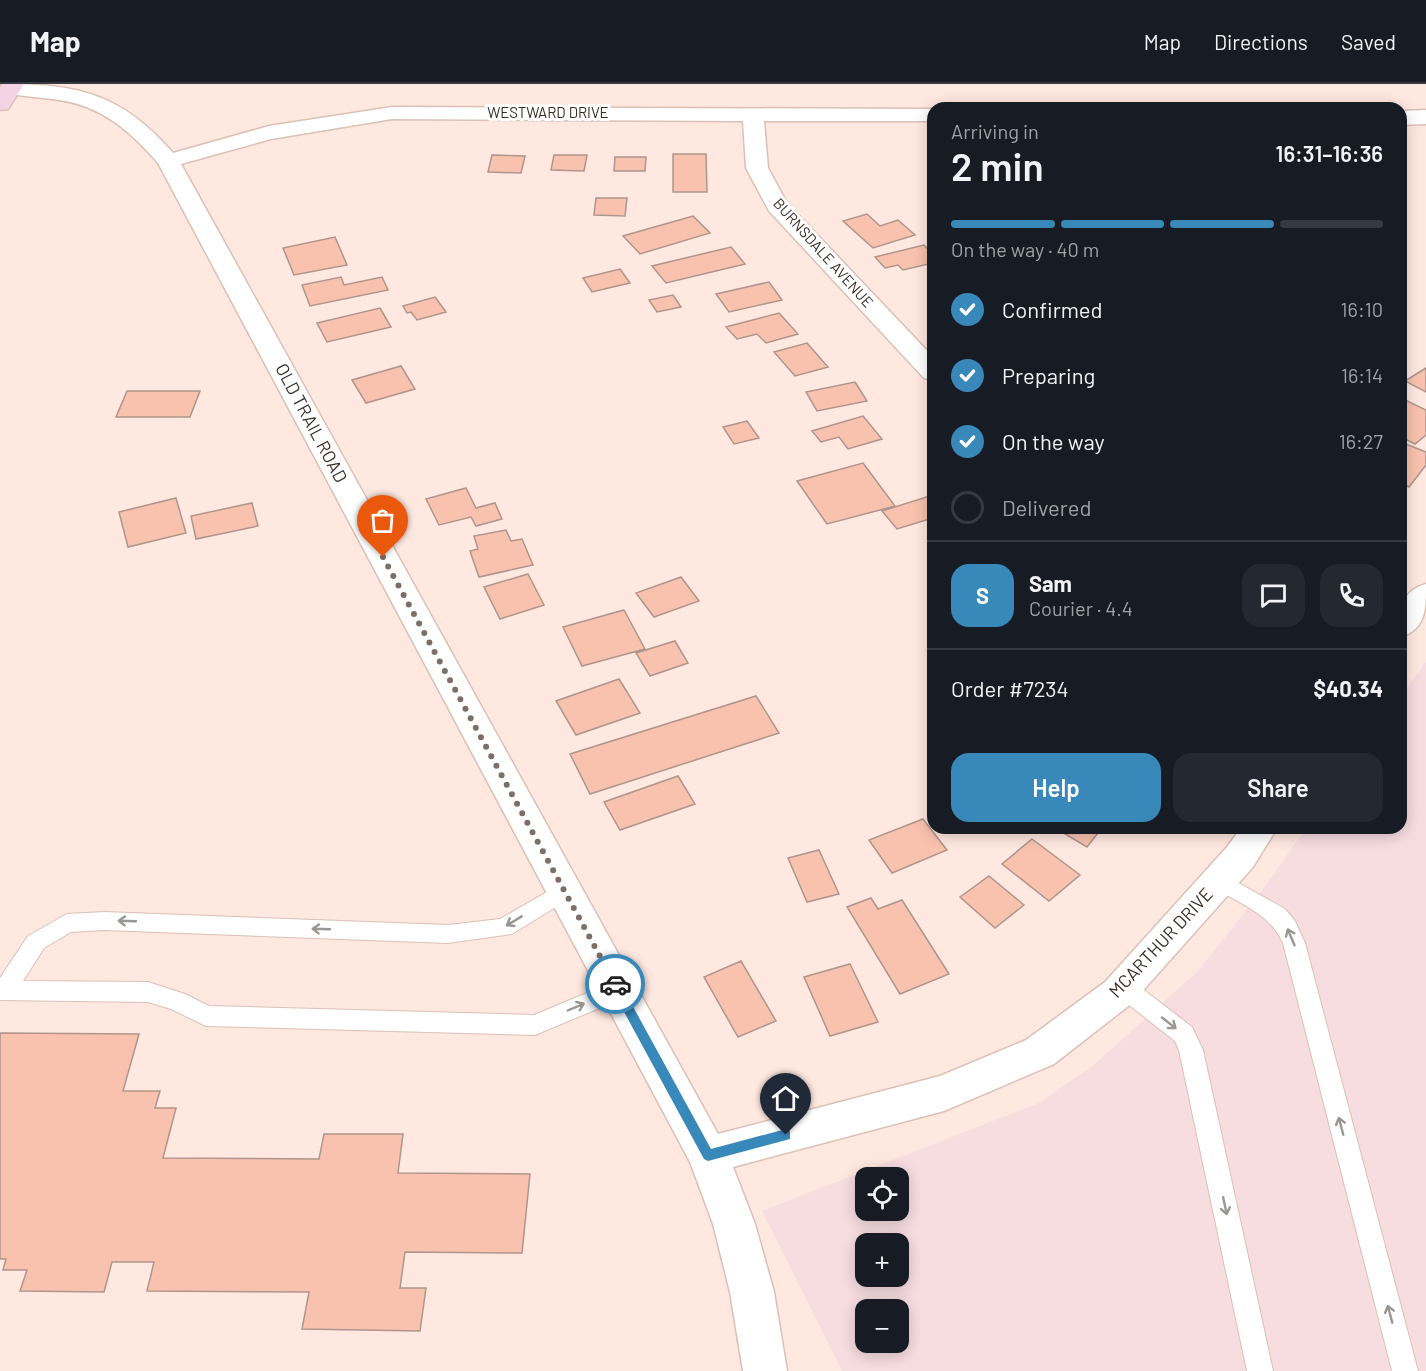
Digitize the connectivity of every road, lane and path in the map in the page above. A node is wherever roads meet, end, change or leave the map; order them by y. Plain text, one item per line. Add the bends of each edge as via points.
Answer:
1 (8, 92) edge
2 (753, 114) junction
3 (927, 115) edge
4 (1426, 117) edge
5 (1407, 118) edge
6 (168, 161) junction
7 (927, 366) edge
8 (1426, 595) edge
9 (1407, 619) edge
10 (1256, 834) edge
11 (1219, 880) junction
12 (564, 891) junction
13 (1123, 987) junction
14 (3, 990) edge
15 (618, 990) junction
16 (708, 1155) junction
17 (765, 1371) edge
18 (1260, 1371) edge
19 (1405, 1371) edge

1 - 6 street, OLD TRAIL ROAD via 92,99 123,114
2 - 3 street, WESTWARD DRIVE
2 - 6 street, WESTWARD DRIVE via 392,113 269,133
2 - 7 street, BURNSDALE AVENUE via 757,168 777,206
4 - 5 street
6 - 12 street, OLD TRAIL ROAD
8 - 9 street
10 - 11 street, MCARTHUR DRIVE
11 - 13 street, MCARTHUR DRIVE
19 -> 11 lane via 1294,944 1277,915
12 -> 14 lane via 504,927 448,933 67,923 36,942
12 - 15 street, OLD TRAIL ROAD
13 - 16 street, MCARTHUR DRIVE via 1040,1052 944,1093
13 -> 18 lane via 1184,1034 1191,1050
14 -> 15 lane via 148,992 206,1016 535,1025
15 - 16 street, OLD TRAIL ROAD
16 - 17 street, OLD TRAIL ROAD via 746,1269

